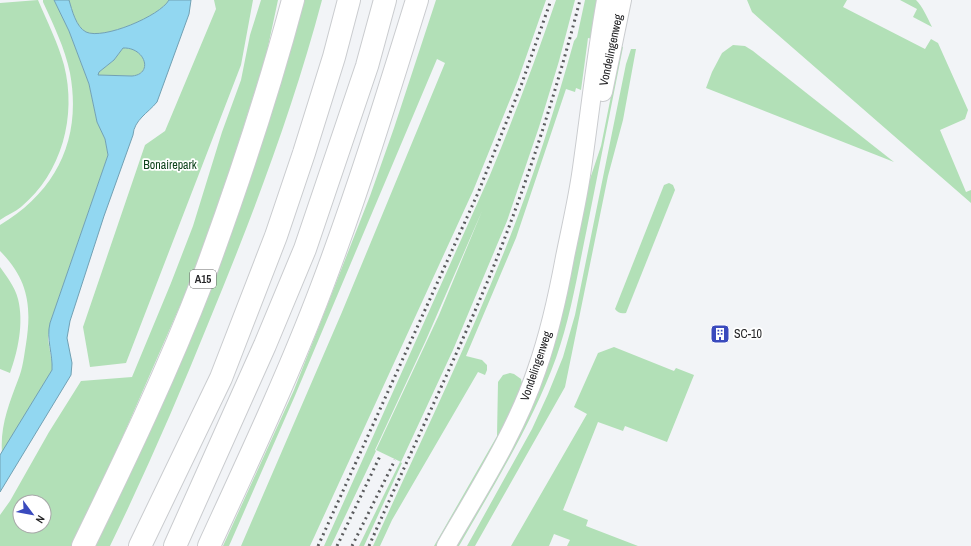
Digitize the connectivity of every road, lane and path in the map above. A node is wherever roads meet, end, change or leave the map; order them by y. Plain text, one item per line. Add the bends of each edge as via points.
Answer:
1 (293, 0) edge
2 (349, 0) edge
3 (385, 0) edge
4 (404, 0) edge
5 (417, 0) edge
6 (421, 0) edge
7 (606, 0) edge
8 (622, 0) edge
9 (405, 39) junction
10 (367, 66) junction
11 (582, 169) junction
12 (83, 546) edge
13 (140, 546) edge
14 (175, 546) edge
15 (209, 546) edge
16 (446, 546) edge

1 - 12 highway, A15 via 254,133 203,279 140,427
2 - 13 highway via 334,57 276,236 221,378
3 - 10 highway
4 - 10 highway via 398,18
5 - 9 highway
6 - 9 highway
7 - 11 street, Vondelingenweg
8 - 11 street, Vondelingenweg via 593,142
9 - 15 highway via 362,178 321,290 275,401
10 - 14 highway via 305,249
11 - 16 street, Vondelingenweg via 555,304 537,370 501,450

